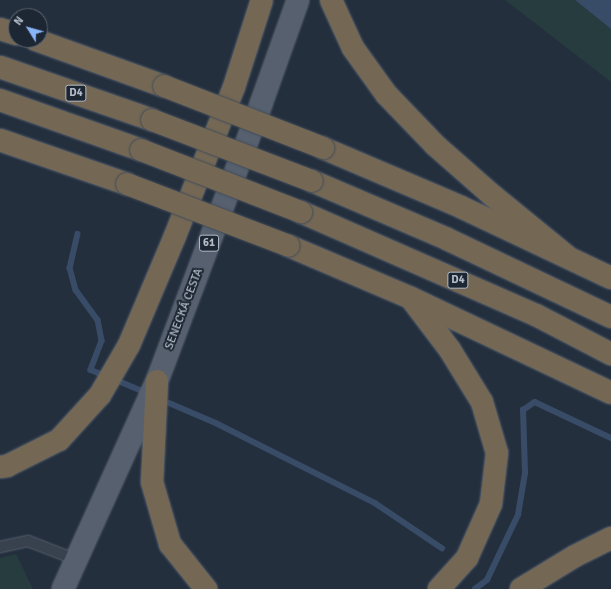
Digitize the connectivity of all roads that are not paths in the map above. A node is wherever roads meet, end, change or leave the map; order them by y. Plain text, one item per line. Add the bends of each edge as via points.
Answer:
1 (262, 0) edge
2 (298, 0) edge
3 (331, 0) edge
4 (48, 44) edge
5 (0, 67) edge
6 (0, 100) edge
7 (0, 140) edge
8 (0, 149) edge
9 (29, 149) junction
10 (568, 257) junction
11 (611, 278) edge
12 (411, 298) junction
13 (611, 317) edge
14 (611, 354) edge
15 (157, 381) junction
16 (611, 393) edge
17 (0, 467) edge
18 (611, 538) edge
19 (0, 546) edge
20 (77, 560) junction
21 (63, 589) edge
22 (206, 589) edge
23 (439, 589) edge
24 (521, 589) edge

1 - 17 highway via 234,87 129,346 100,395 59,440 7,466
2 - 15 main road, SENECKÁ CESTA / 61
3 - 10 highway via 353,48 386,94 435,145
4 - 10 highway, bridge via 323,148 461,207
5 - 13 highway, D4, bridge via 152,120 312,181 447,239
6 - 14 highway, D4, bridge via 301,212 536,315
7 - 9 highway
8 - 9 highway
9 - 12 highway, bridge via 289,246
10 - 11 highway
12 - 16 highway
12 - 23 highway via 450,350 482,402 497,453 491,504 467,558
15 - 20 main road, SENECKÁ CESTA / 61
15 - 22 highway via 152,482 170,544
18 - 24 highway via 575,556
19 - 20 lane via 28,541
20 - 21 main road, SENECKÁ CESTA / 61

